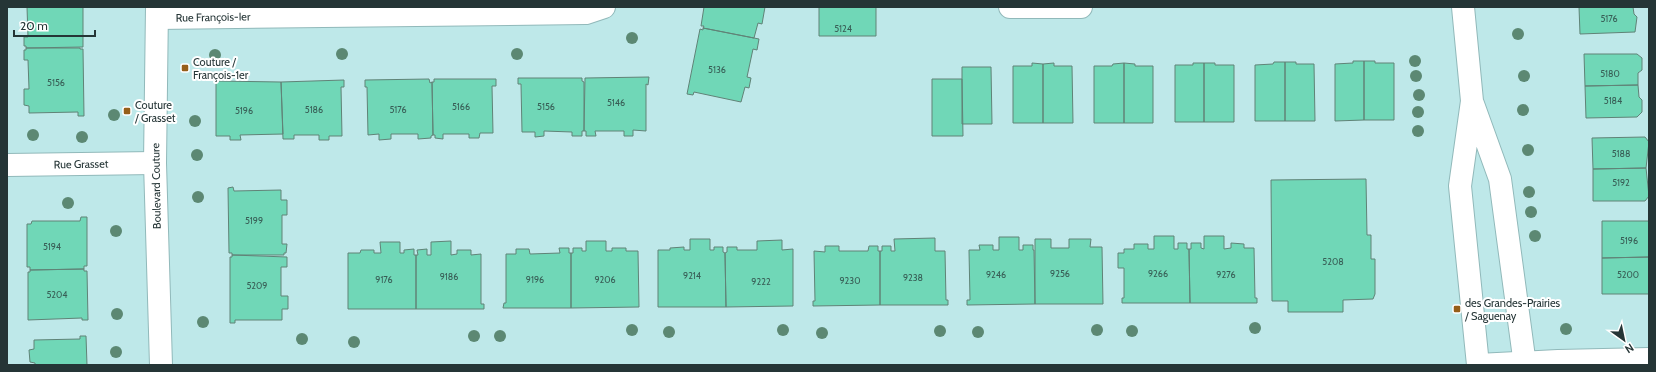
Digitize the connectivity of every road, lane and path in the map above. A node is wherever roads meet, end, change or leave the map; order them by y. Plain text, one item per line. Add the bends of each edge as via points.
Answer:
1 (604, 7) edge
2 (1010, 7) edge
3 (1081, 7) edge
4 (1463, 7) edge
5 (157, 12) edge
6 (1472, 101) junction
7 (155, 162) junction
8 (7, 165) edge
9 (1649, 359) edge
10 (1524, 364) edge
11 (160, 365) edge
12 (1478, 365) edge

1 - 5 street, Rue François-Ier via 586,13
2 - 3 street
4 - 6 street
5 - 7 street, Boulevard Couture
6 - 10 street via 1500,179
6 - 12 street via 1460,186
7 - 8 street, Rue Grasset
7 - 11 street, Boulevard Couture
9 - 10 street
10 - 12 street

